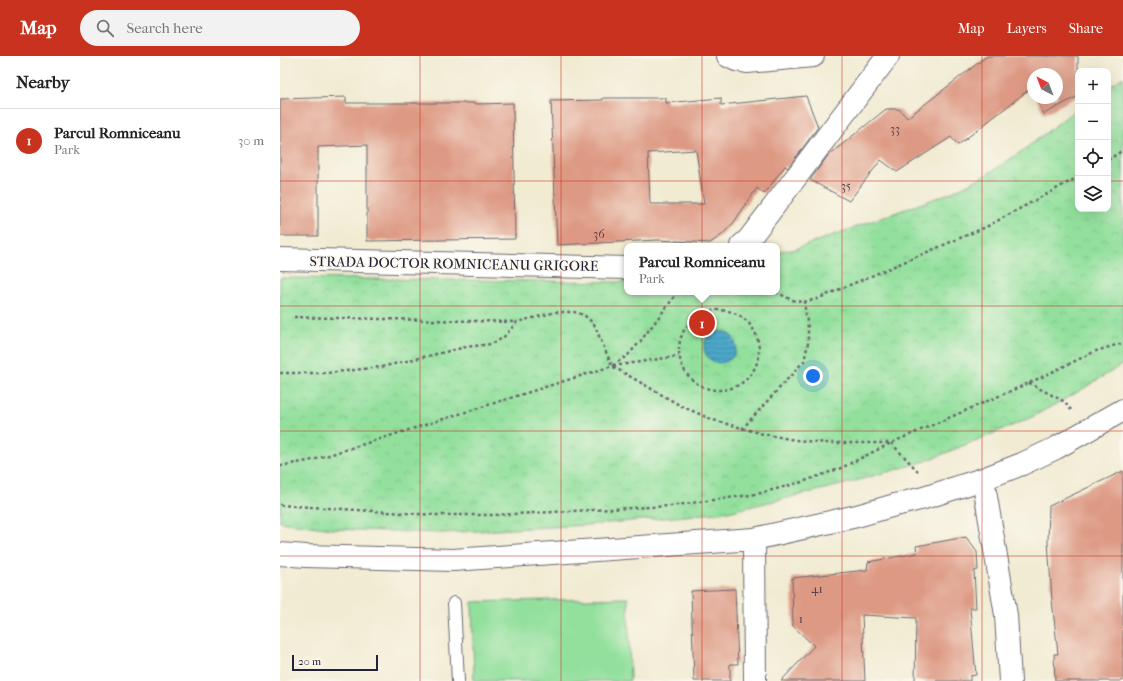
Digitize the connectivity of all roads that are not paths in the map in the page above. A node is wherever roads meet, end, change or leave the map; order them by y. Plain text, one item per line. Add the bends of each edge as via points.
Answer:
1 (728, 56) edge
2 (813, 56) edge
3 (888, 56) edge
4 (744, 243) edge
5 (280, 259) edge
6 (624, 268) edge
7 (1123, 410) edge
8 (983, 479) junction
9 (754, 539) junction
10 (280, 554) edge
11 (454, 603) dead end
12 (458, 681) edge
13 (755, 681) edge
14 (1010, 681) edge

1 - 2 street via 747,62
3 - 4 street
5 - 6 street, STRADA DOCTOR ROMNICEANU GRIGORE
7 - 8 street via 1056,448
8 - 9 street via 857,516
8 - 14 street via 1006,615
9 - 10 street via 453,560
9 - 13 street
11 - 12 lane

